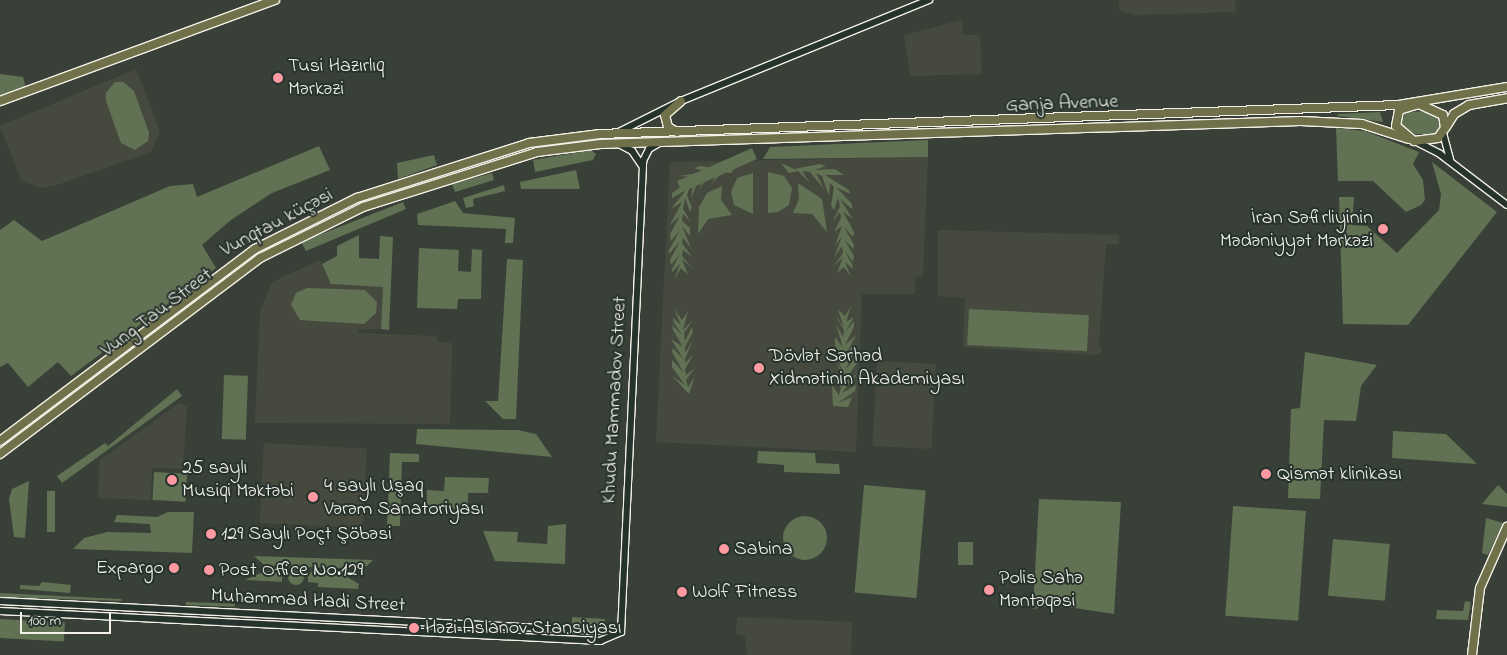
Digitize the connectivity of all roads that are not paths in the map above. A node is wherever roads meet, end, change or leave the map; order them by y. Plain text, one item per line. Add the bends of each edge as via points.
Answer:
1 (275, 0) edge
2 (929, 0) edge
3 (1507, 87) edge
4 (1507, 98) edge
5 (0, 101) edge
6 (681, 101) junction
7 (1419, 104) junction
8 (1444, 131) junction
9 (679, 133) junction
10 (616, 134) junction
11 (572, 135) junction
12 (1411, 140) junction
13 (660, 143) junction
14 (619, 144) junction
15 (573, 145) junction
16 (1452, 163) junction
17 (643, 169) junction
18 (1507, 205) edge
19 (0, 441) edge
20 (0, 454) edge
21 (1507, 528) edge
22 (0, 602) edge
23 (22, 603) junction
24 (0, 611) edge
25 (21, 612) junction
26 (409, 622) junction
27 (408, 632) junction
28 (621, 632) junction
29 (1472, 655) edge

1 - 5 main road
2 - 6 street
3 - 7 main road, Ganja Avenue
4 - 8 main road via 1469,105 1454,114
6 - 9 main road via 666,115 668,127
6 - 10 street
7 - 8 main road via 1440,111
7 - 9 main road, Ganja Avenue
7 - 12 main road via 1403,107 1394,116 1398,131
8 - 12 main road via 1428,141
8 - 16 street
9 - 10 main road, Ganja Avenue
10 - 11 main road, Vunqtau küçəsi
11 - 15 main road
11 - 19 main road, Vunqtau küçəsi via 424,175 357,198 273,239 208,281
12 - 13 main road, Ganja Avenue via 1362,124 1316,121
12 - 16 street
13 - 14 main road, Ganja Avenue
13 - 17 street via 646,154
14 - 15 main road, Ganja Avenue
14 - 17 street via 636,154
15 - 20 main road, Vung Tau Street via 426,185 363,207 266,254
16 - 18 street
17 - 28 street, Khudu Mammadov Street
21 - 29 main road via 1480,588
22 - 23 street, Muhammad Hadi Street
23 - 25 street
23 - 26 street, Muhammad Hadi Street
24 - 25 street, Muhammad Hadi Street
25 - 27 street, Muhammad Hadi Street
26 - 27 street
26 - 28 street, Muhammad Hadi Street
27 - 28 street, Muhammad Hadi Street via 600,641

